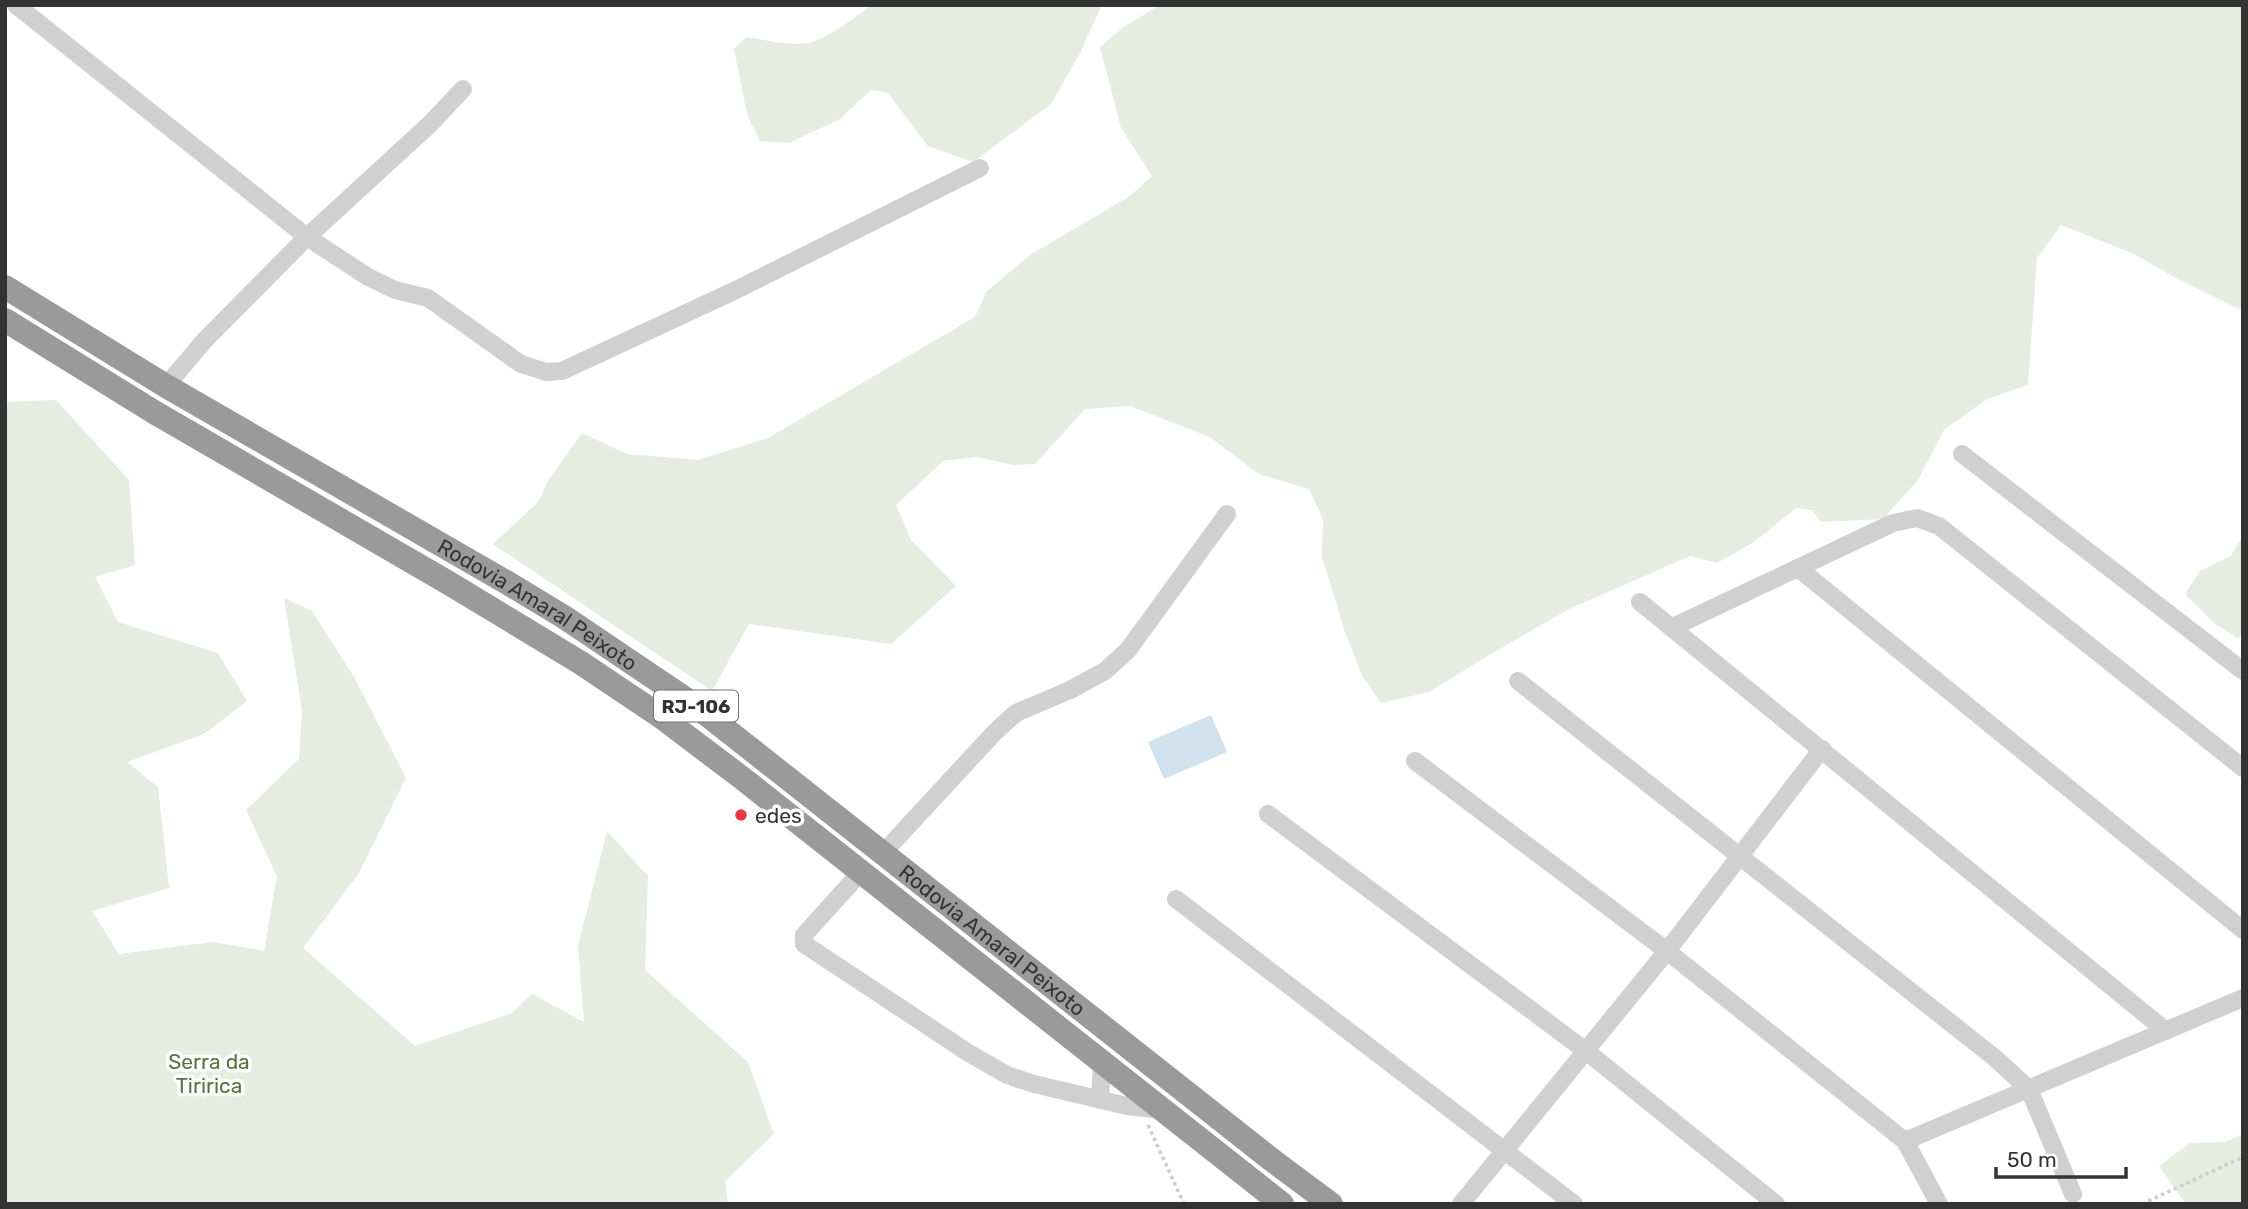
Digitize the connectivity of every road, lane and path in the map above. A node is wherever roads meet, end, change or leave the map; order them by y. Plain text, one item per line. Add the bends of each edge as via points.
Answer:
1 (16, 5) edge
2 (463, 89) dead end
3 (981, 168) dead end
4 (307, 237) junction
5 (5, 287) edge
6 (5, 320) edge
7 (166, 386) junction
8 (1962, 454) dead end
9 (1227, 514) dead end
10 (1798, 568) junction
11 (1640, 601) dead end
12 (1673, 627) junction
13 (2243, 671) edge
14 (1518, 681) dead end
15 (1822, 749) junction
16 (1415, 761) dead end
17 (2243, 768) edge
18 (1268, 814) dead end
19 (883, 853) junction
20 (1740, 856) junction
21 (861, 872) junction
22 (1176, 900) dead end
23 (2243, 930) edge
24 (1667, 951) junction
25 (2243, 998) edge
26 (2166, 1031) junction
27 (1586, 1051) junction
28 (1102, 1062) junction
29 (2029, 1089) junction
30 (1100, 1100) junction
31 (1151, 1109) junction
32 (1905, 1141) junction
33 (1505, 1151) junction
34 (2243, 1157) edge
35 (2073, 1194) dead end
36 (1264, 1196) edge
37 (1184, 1204) edge
38 (1282, 1204) edge
39 (1331, 1204) edge
40 (1461, 1204) edge
41 (1574, 1204) edge
42 (1776, 1204) edge
43 (1939, 1204) edge
44 (2142, 1204) edge

1 - 4 street
2 - 4 street
3 - 4 street via 562,371 546,372 521,364 428,298 368,277
4 - 7 street
5 - 7 highway, Rodovia Amaral Peixoto / RJ-106
6 - 21 highway, Rodovia Amaral Peixoto / RJ-106 via 581,663 660,716
7 - 19 highway, Rodovia Amaral Peixoto / RJ-106 via 564,617 696,706
8 - 13 street
9 - 19 street via 1128,650 1105,671 1016,713
10 - 12 street
10 - 17 street via 1908,519 1939,526
10 - 23 street
11 - 12 street
12 - 15 street
14 - 20 street
15 - 20 street
15 - 26 street
16 - 24 street
18 - 27 street
19 - 39 highway, Rodovia Amaral Peixoto / RJ-106
20 - 24 street
20 - 29 street
21 - 28 highway, Rodovia Amaral Peixoto / RJ-106
21 - 30 street via 804,935 804,944 1007,1075
22 - 33 street
24 - 27 street
24 - 32 street
25 - 26 street
26 - 29 street
27 - 33 street
27 - 42 street
28 - 30 street
28 - 31 highway, Rodovia Amaral Peixoto / RJ-106
29 - 32 street
29 - 35 street
30 - 31 street
31 - 36 highway, Rodovia Amaral Peixoto / RJ-106
31 - 37 path via 1159,1145
32 - 43 street
33 - 40 street
33 - 41 street
34 - 44 path
36 - 38 highway, Rodovia Amaral Peixoto / RJ-106

